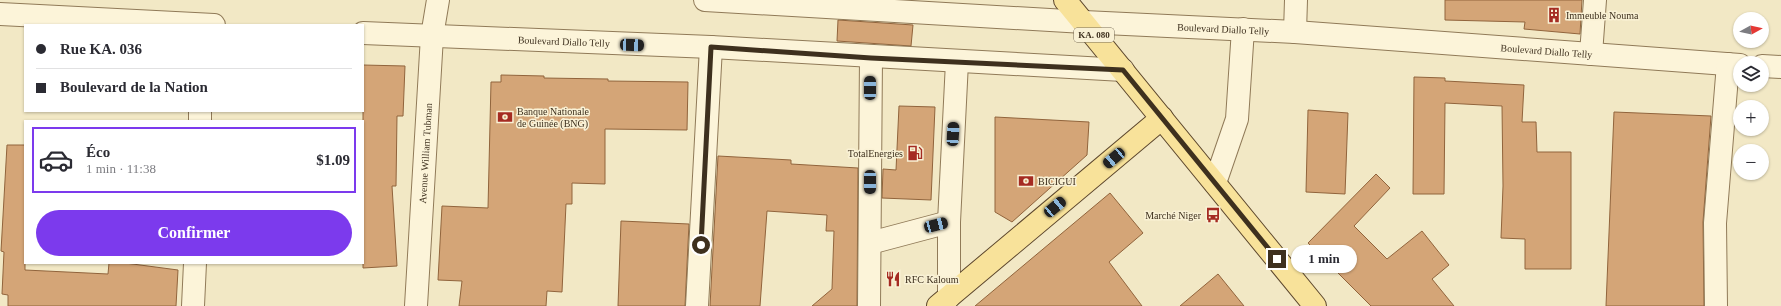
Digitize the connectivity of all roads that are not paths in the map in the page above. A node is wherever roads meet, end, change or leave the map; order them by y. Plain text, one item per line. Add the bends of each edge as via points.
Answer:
1 (438, 0) edge
2 (705, 0) edge
3 (1065, 0) edge
4 (1296, 0) edge
5 (1595, 0) edge
6 (0, 14) edge
7 (1084, 22) junction
8 (188, 24) edge
9 (1244, 29) junction
10 (364, 32) edge
11 (1295, 32) junction
12 (432, 36) junction
13 (711, 47) junction
14 (1591, 54) junction
15 (871, 58) junction
16 (957, 62) junction
17 (1733, 65) edge
18 (1769, 66) edge
19 (1781, 67) edge
20 (1123, 70) junction
21 (1733, 73) edge
22 (1162, 118) junction
23 (1215, 183) junction
24 (949, 222) junction
25 (870, 244) junction
26 (195, 264) edge
27 (943, 301) edge
28 (193, 306) edge
29 (416, 306) edge
30 (697, 306) edge
31 (869, 306) edge
32 (1315, 306) edge
33 (1716, 306) edge

1 - 12 street, Avenue William Tubman
2 - 7 street, Boulevard Diallo Telly
3 - 7 main road, KA. 080
4 - 11 street
5 - 14 street
6 - 8 street
7 - 9 street, Boulevard Diallo Telly
7 - 20 main road, KA. 080
9 - 11 street, Boulevard Diallo Telly
9 - 23 street via 1237,119
10 - 12 street, Boulevard Diallo Telly
11 - 14 street, Boulevard Diallo Telly
12 - 13 street, Boulevard Diallo Telly
12 - 29 street, Avenue William Tubman
13 - 15 street, Boulevard Diallo Telly
13 - 30 street
14 - 17 street, Boulevard Diallo Telly
15 - 16 street, Boulevard Diallo Telly
15 - 25 street
16 - 20 street, Boulevard Diallo Telly
16 - 24 street
18 - 19 street
20 - 22 main road
21 - 33 street via 1715,223
22 - 23 main road
22 - 27 main road
23 - 32 main road
24 - 25 street
24 - 27 street
25 - 31 street
26 - 28 street

